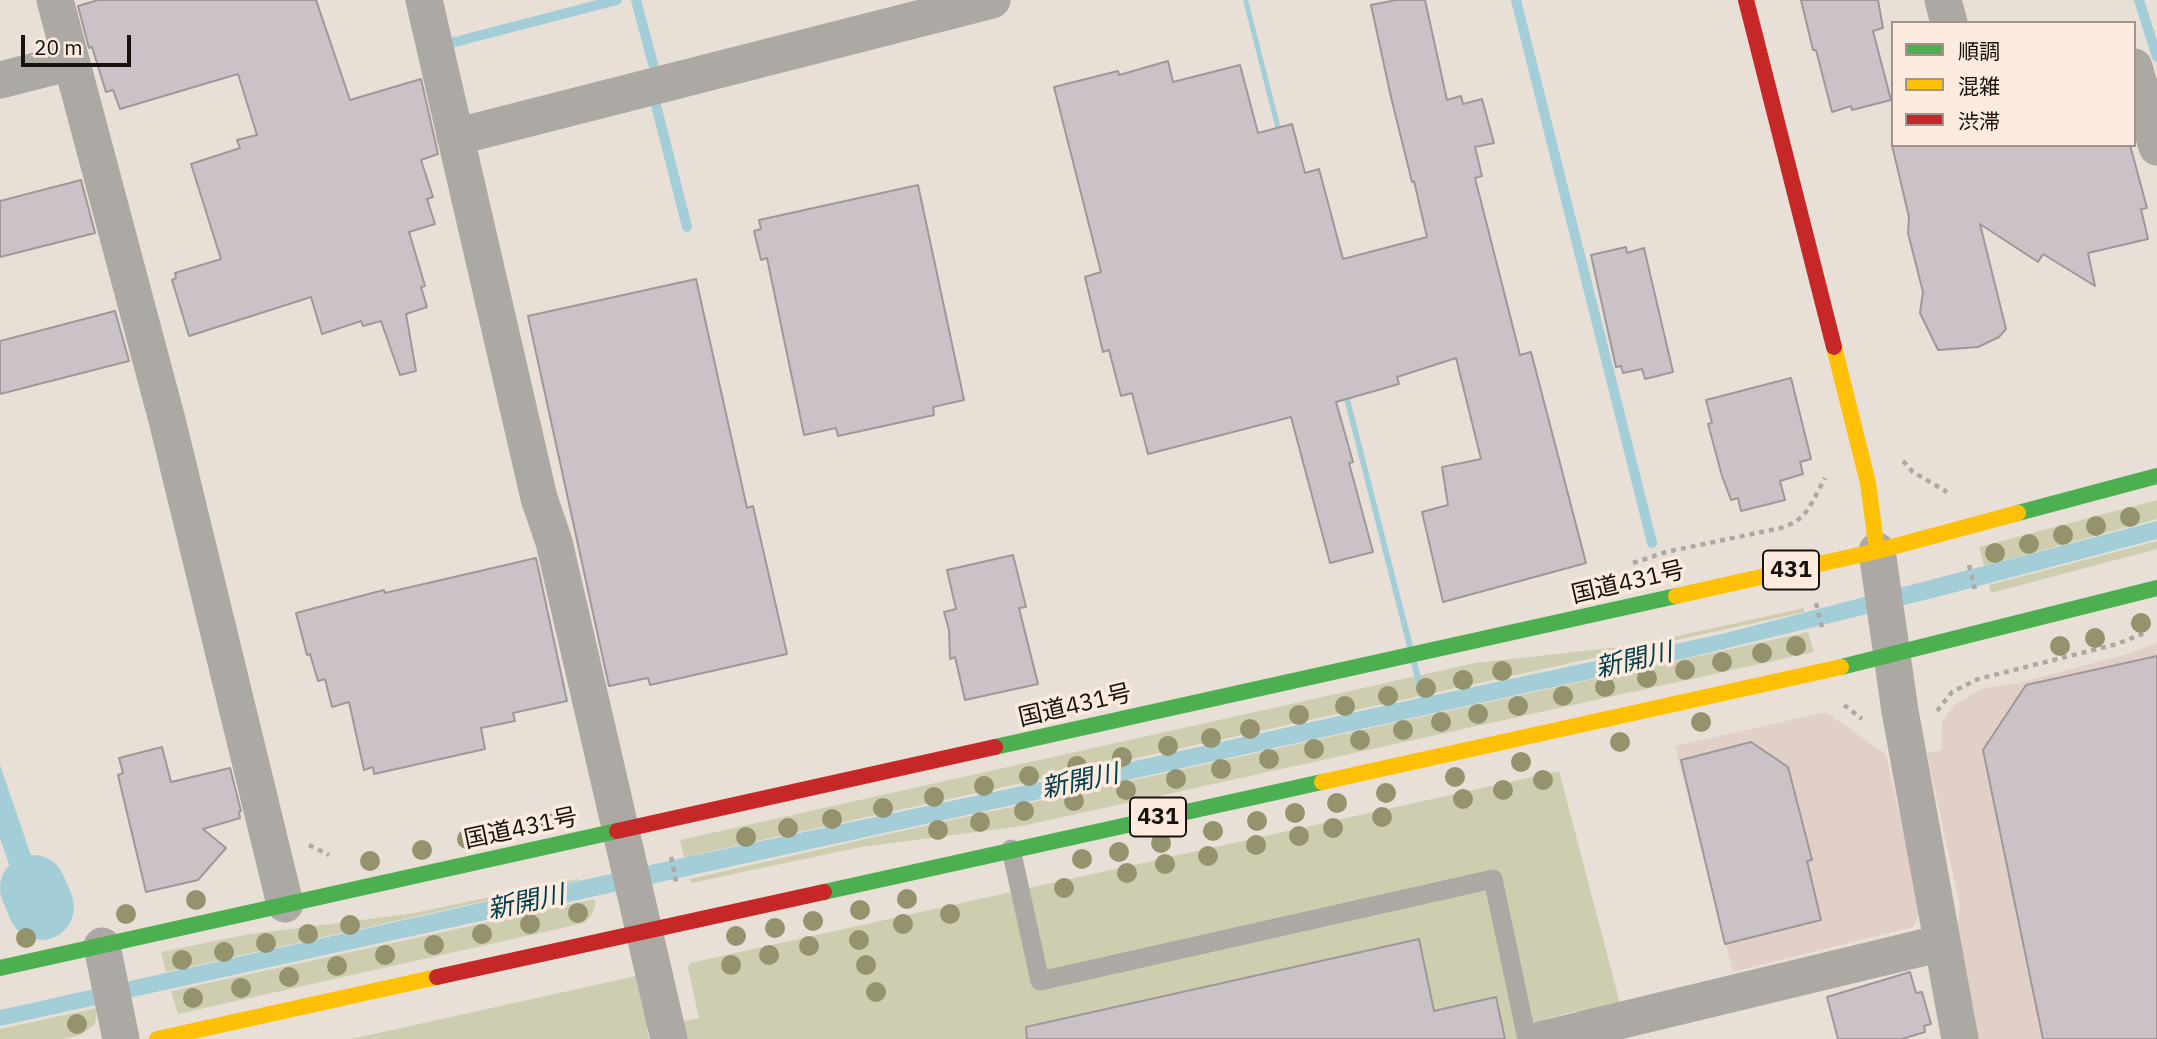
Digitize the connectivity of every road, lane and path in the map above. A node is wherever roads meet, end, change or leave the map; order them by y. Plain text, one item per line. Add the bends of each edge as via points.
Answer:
1 (55, 0) edge
2 (424, 0) edge
3 (992, 0) edge
4 (1746, 0) edge
5 (1943, 0) edge
6 (1948, 21) edge
7 (71, 62) junction
8 (2136, 74) edge
9 (0, 80) edge
10 (455, 137) junction
11 (2157, 147) edge
12 (1901, 458) dead end
13 (1826, 471) dead end
14 (2157, 477) edge
15 (1826, 492) dead end
16 (1818, 494) junction
17 (1953, 495) dead end
18 (1968, 560) dead end
19 (1879, 561) junction
20 (1627, 566) dead end
21 (2157, 588) edge
22 (1977, 598) dead end
23 (1816, 602) dead end
24 (2157, 629) edge
25 (1825, 638) dead end
26 (1891, 643) junction
27 (1933, 723) dead end
28 (624, 836) junction
29 (1011, 849) junction
30 (670, 855) dead end
31 (678, 890) dead end
32 (285, 904) junction
33 (644, 925) junction
34 (1942, 943) junction
35 (104, 954) junction
36 (0, 968) edge
37 (121, 1033) edge
38 (157, 1039) edge
39 (669, 1039) edge
40 (1527, 1039) edge
41 (1544, 1039) edge
42 (1960, 1039) edge

1 - 7 street
2 - 10 street
3 - 10 street
4 - 19 main road via 1868,483
5 - 6 street
7 - 9 street
7 - 32 street via 167,420
8 - 11 street
10 - 28 street via 538,498 554,542
12 - 17 path via 1913,472
13 - 16 path
14 - 19 main road, 国道431号 / 431
15 - 16 path
16 - 20 path via 1796,522 1781,528 1666,552
18 - 22 path
19 - 26 street
19 - 28 main road, 国道431号 / 431 via 1422,652
21 - 26 main road, 431
23 - 25 path
24 - 27 path via 2117,644 1978,679 1952,692
26 - 29 main road, 431
26 - 34 street
28 - 32 main road, 国道431号 / 431
28 - 33 street
29 - 33 main road, 431
29 - 40 lane via 1040,981 1493,879
30 - 31 path
32 - 35 main road, 国道431号 / 431
33 - 38 main road, 431
33 - 39 street
34 - 41 street
34 - 42 street
35 - 36 main road, 国道431号 / 431
35 - 37 street

